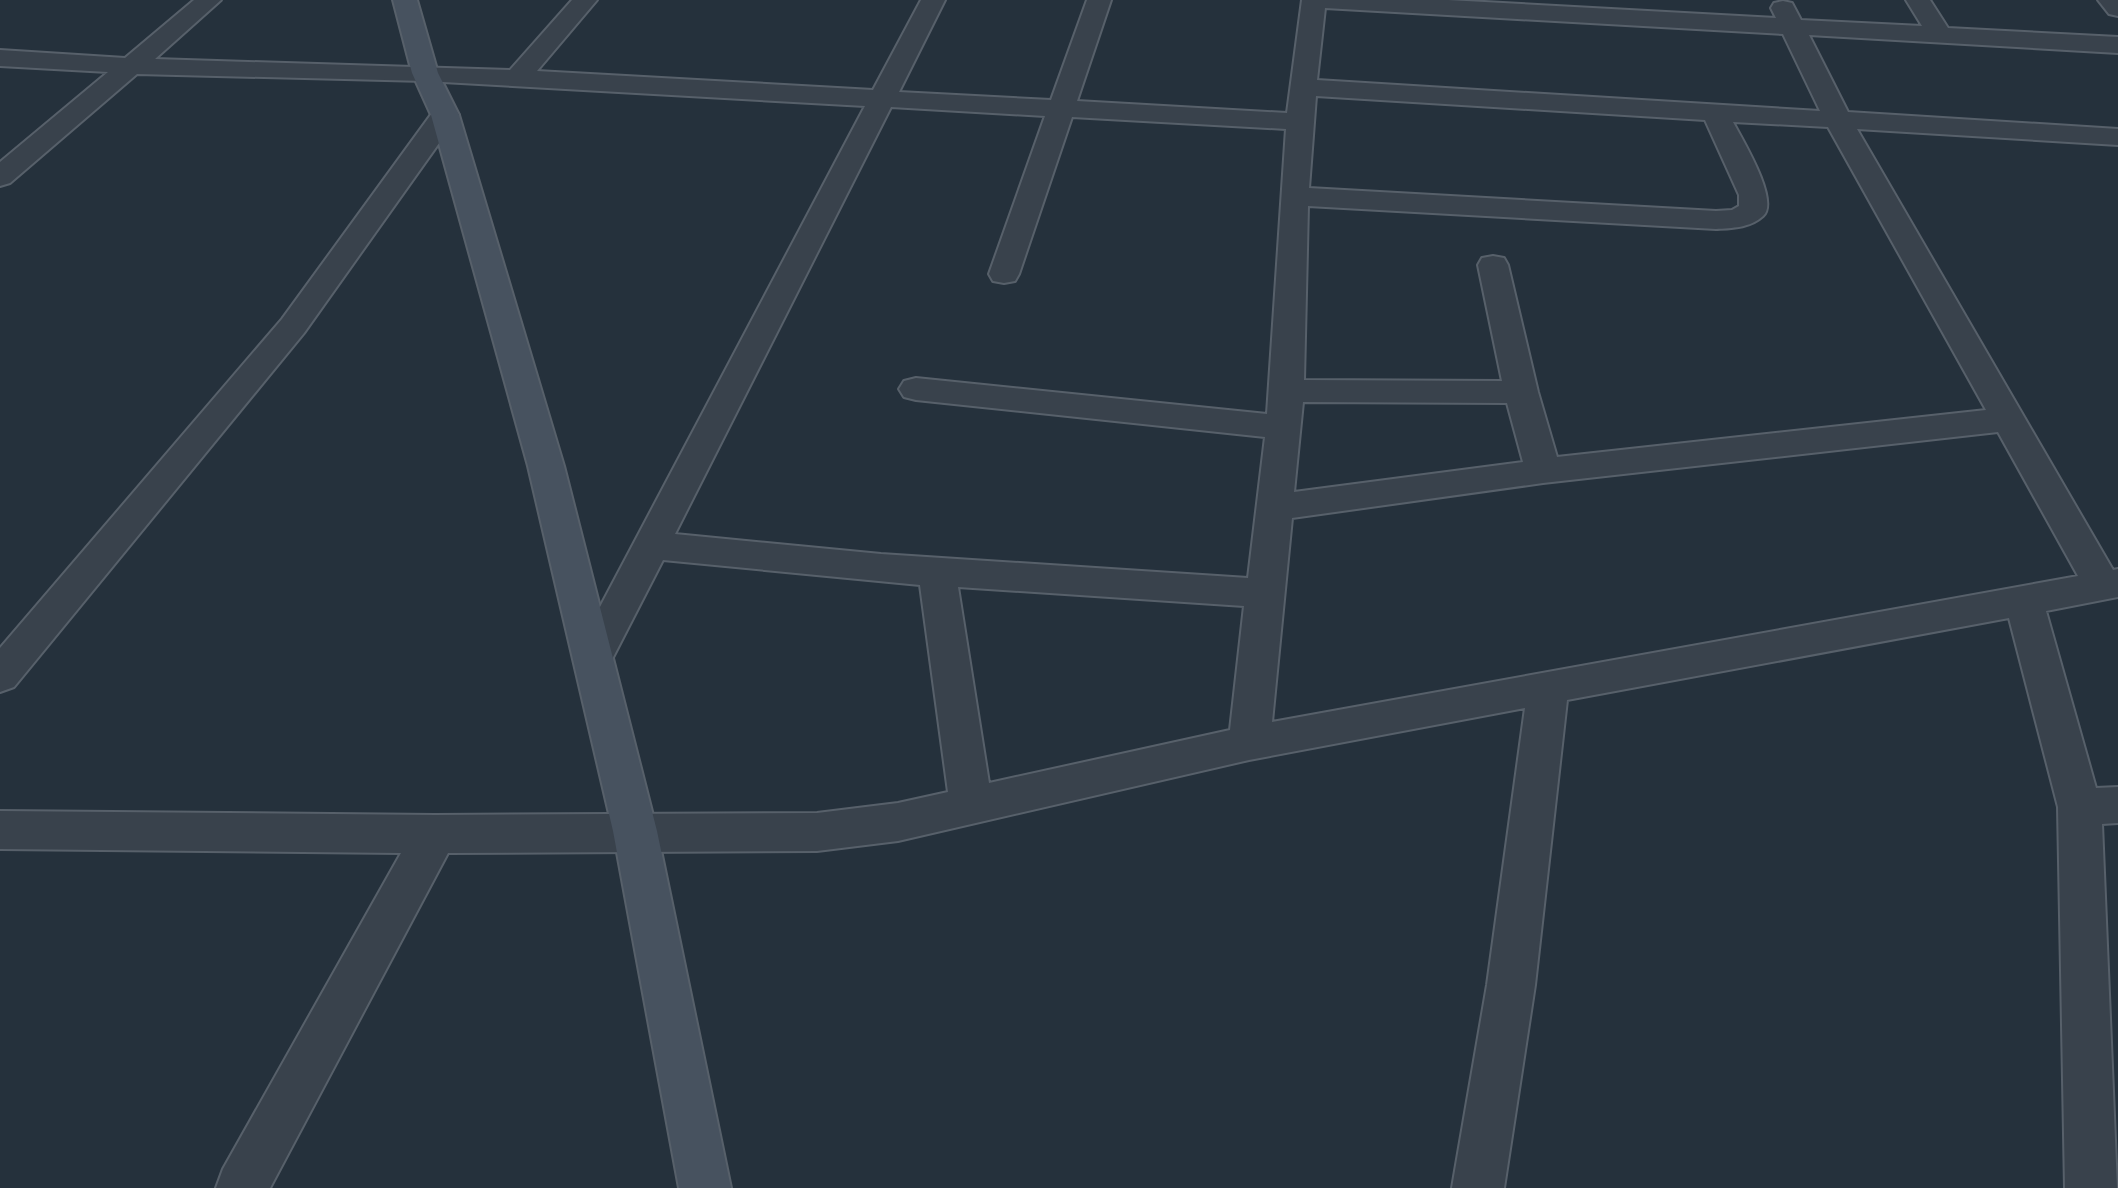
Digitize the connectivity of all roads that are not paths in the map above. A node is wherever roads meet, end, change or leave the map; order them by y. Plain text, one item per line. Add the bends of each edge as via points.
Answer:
1 (209, 0) edge
2 (405, 0) edge
3 (585, 0) edge
4 (933, 0) edge
5 (1099, 0) edge
6 (1316, 0) edge
7 (1780, 0) edge
8 (1918, 0) edge
9 (2110, 0) edge
10 (2118, 9) edge
11 (1792, 26) junction
12 (1940, 35) junction
13 (2118, 45) edge
14 (0, 58) edge
15 (134, 66) junction
16 (425, 73) junction
17 (517, 78) junction
18 (1303, 87) junction
19 (882, 99) junction
20 (1062, 108) junction
21 (1716, 114) junction
22 (444, 115) junction
23 (1300, 122) junction
24 (1839, 122) junction
25 (2118, 137) edge
26 (0, 177) edge
27 (1294, 196) junction
28 (1493, 265) dead end
29 (1004, 274) dead end
30 (916, 389) dead end
31 (1287, 391) junction
32 (1521, 392) junction
33 (2008, 419) junction
34 (1283, 427) junction
35 (1543, 471) junction
36 (1274, 508) junction
37 (652, 545) junction
38 (937, 572) junction
39 (2110, 585) edge
40 (1265, 593) junction
41 (2024, 600) junction
42 (593, 658) junction
43 (0, 676) edge
44 (1548, 688) junction
45 (1249, 743) junction
46 (971, 805) junction
47 (2099, 806) edge
48 (0, 830) edge
49 (635, 831) junction
50 (435, 834) junction
51 (2102, 1022) edge
52 (242, 1188) edge
53 (705, 1188) edge
54 (1478, 1188) edge
55 (2091, 1188) edge

1 - 15 street
2 - 16 main road
3 - 17 street
4 - 19 street
5 - 20 street
6 - 11 street
6 - 18 street
7 - 11 street
8 - 12 street
9 - 10 street
11 - 12 street
11 - 24 street
12 - 13 street
14 - 15 street
15 - 16 street
15 - 26 street
16 - 17 street
16 - 22 main road
17 - 19 street
18 - 21 street
18 - 23 street
19 - 20 street
19 - 37 street
20 - 23 street
20 - 29 street
21 - 24 street
21 - 27 street via 1754,195 1754,210 1739,218
22 - 42 main road via 546,466
22 - 43 street via 293,326
23 - 27 street
24 - 25 street
24 - 33 street
27 - 31 street
28 - 32 street
30 - 34 street
31 - 32 street
31 - 34 street
32 - 35 street
33 - 35 street
33 - 39 street
34 - 36 street
35 - 36 street
36 - 40 street
37 - 38 street
37 - 42 street
38 - 40 street
38 - 46 street
39 - 41 street
40 - 45 street
41 - 44 street
41 - 47 street
42 - 49 main road
44 - 45 street
44 - 54 street via 1511,985
45 - 46 street
46 - 49 street via 898,822 817,832
47 - 51 street
48 - 50 street
49 - 50 street
49 - 53 main road
50 - 52 street
51 - 55 street

